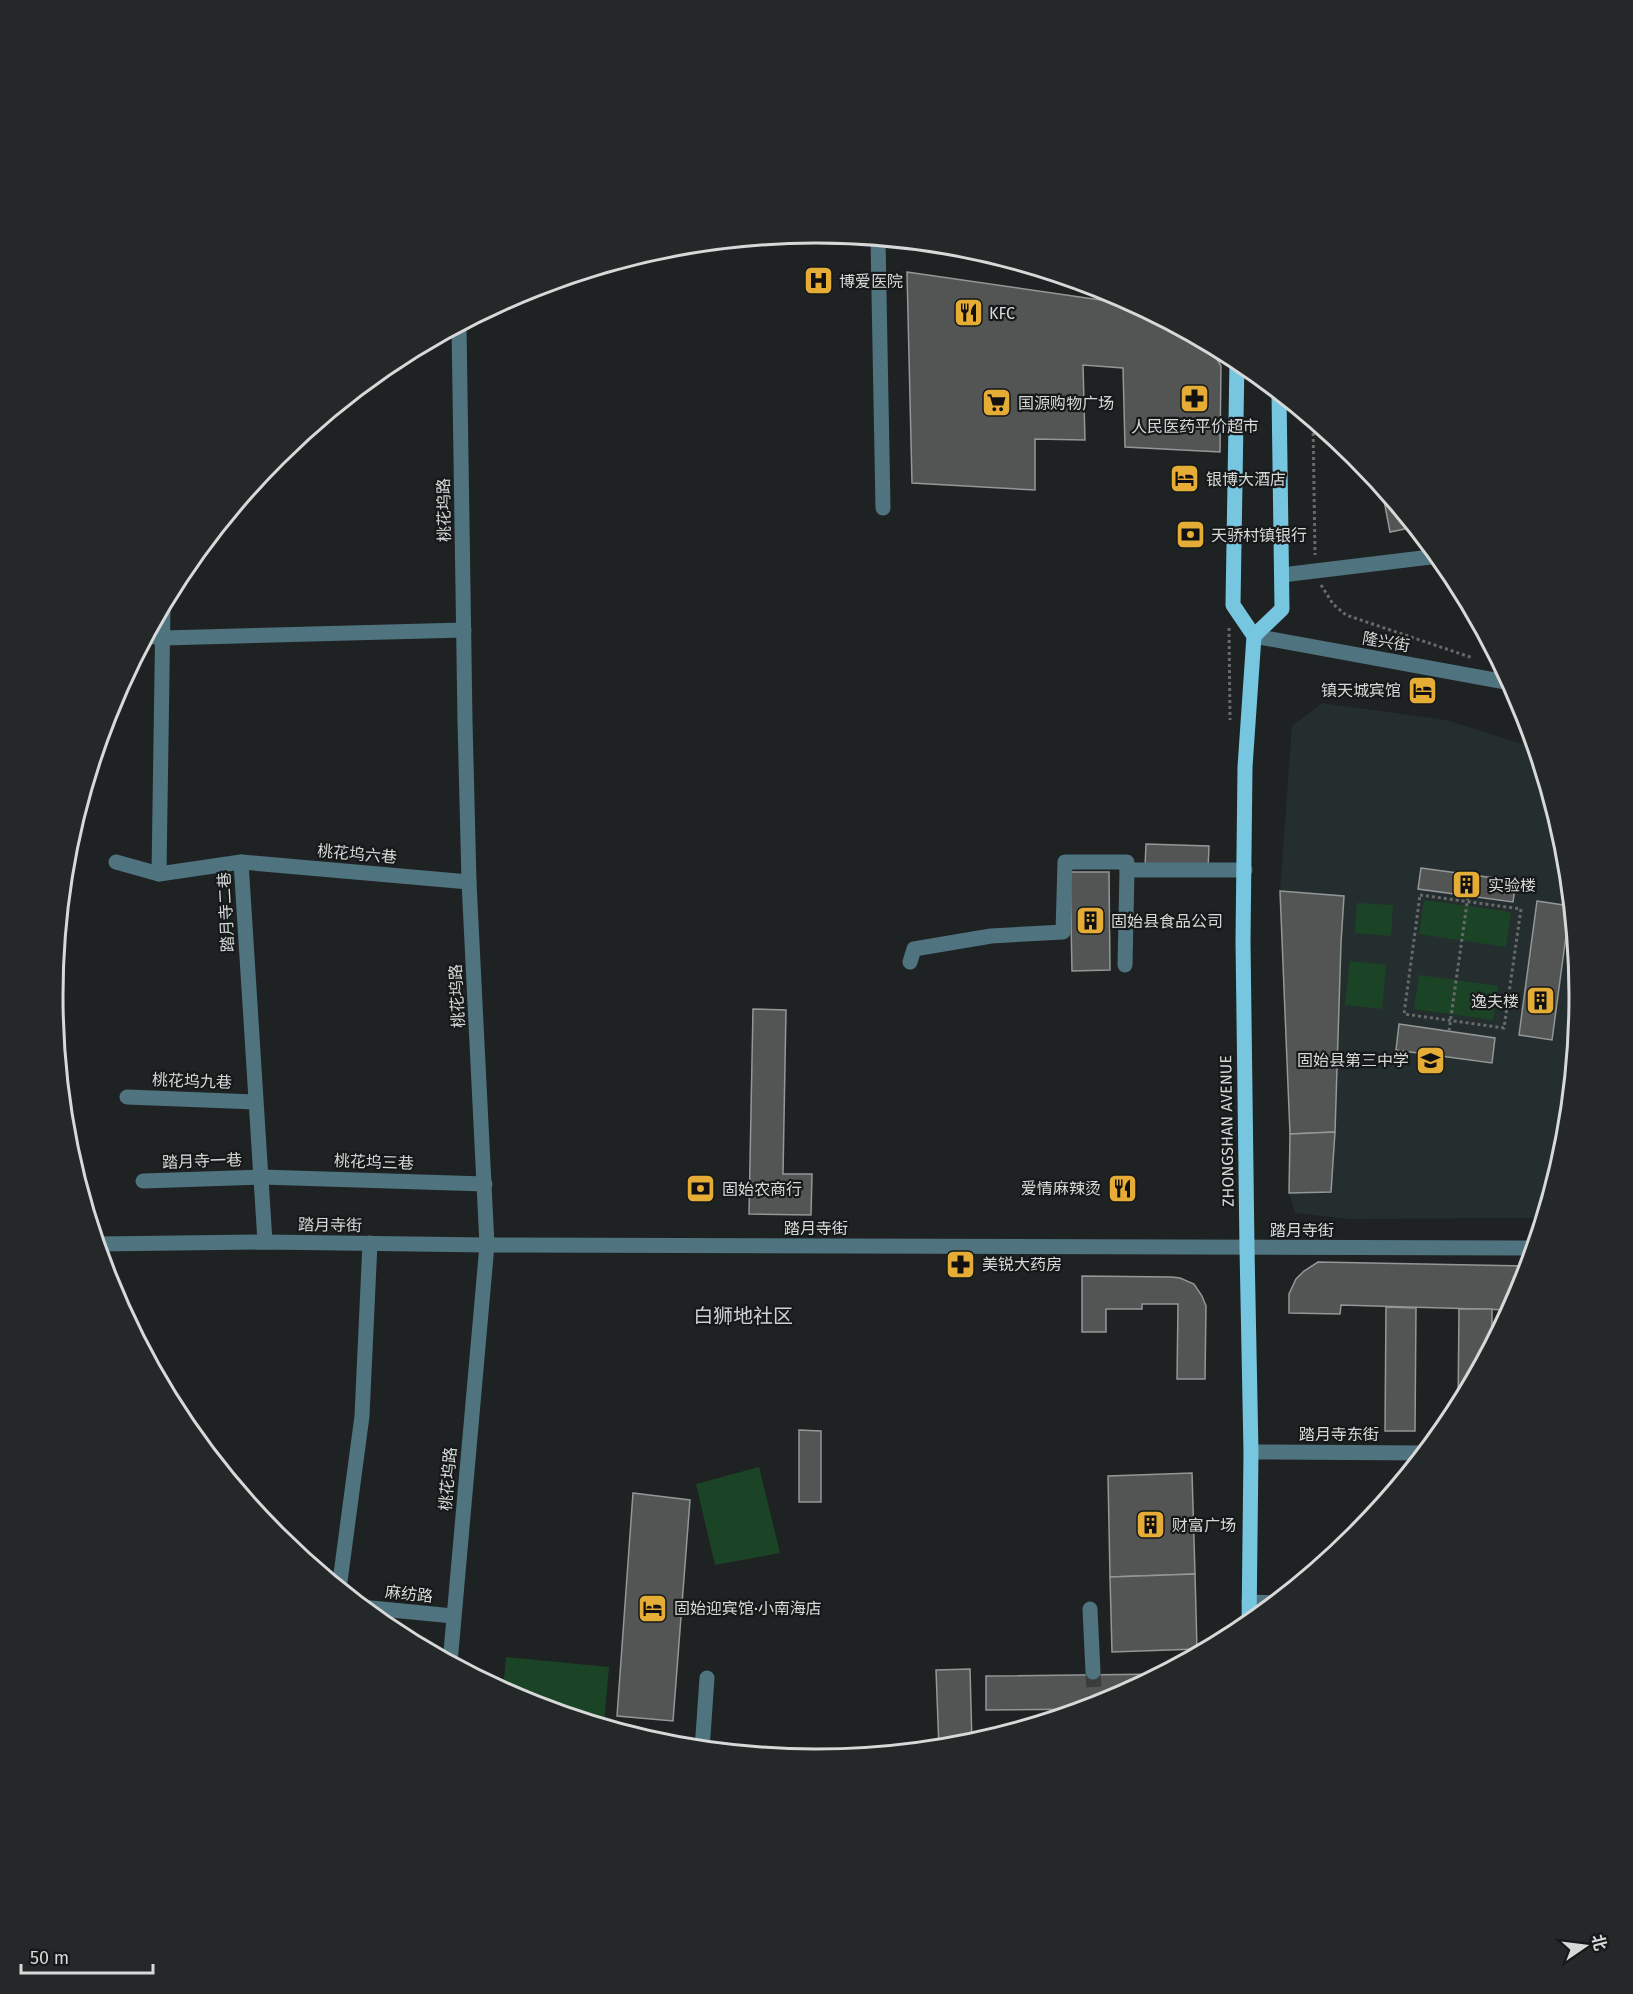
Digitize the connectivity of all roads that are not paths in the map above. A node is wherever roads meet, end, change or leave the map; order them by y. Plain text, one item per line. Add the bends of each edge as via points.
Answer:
1 (878, 246) edge
2 (459, 334) edge
3 (1238, 372) edge
4 (1280, 403) edge
5 (883, 508) dead end
6 (1428, 557) edge
7 (1282, 575) junction
8 (163, 621) edge
9 (465, 630) junction
10 (1254, 636) junction
11 (155, 637) edge
12 (164, 638) junction
13 (1500, 681) edge
14 (116, 862) dead end
15 (241, 862) junction
16 (1127, 870) junction
17 (1245, 870) junction
18 (159, 874) junction
19 (469, 882) junction
20 (910, 962) dead end
21 (1125, 965) dead end
22 (127, 1097) dead end
23 (255, 1102) junction
24 (261, 1177) junction
25 (143, 1181) dead end
26 (485, 1184) junction
27 (265, 1242) junction
28 (370, 1243) junction
29 (105, 1244) edge
30 (487, 1245) junction
31 (1246, 1248) junction
32 (1527, 1248) edge
33 (1251, 1452) junction
34 (1416, 1453) edge
35 (340, 1580) edge
36 (1249, 1602) junction
37 (1265, 1603) edge
38 (377, 1609) edge
39 (1090, 1609) dead end
40 (1249, 1613) edge
41 (453, 1617) junction
42 (450, 1656) edge
43 (1094, 1672) tunnel mouth
44 (707, 1678) dead end
45 (703, 1741) edge

1 - 5 street
2 - 9 street, 桃花坞路
3 - 10 main road via 1233,605
4 - 7 main road
6 - 7 street
7 - 10 main road via 1282,609
8 - 12 street
9 - 12 street
9 - 19 street, 桃花坞路
10 - 13 street, 隆兴街
10 - 17 main road, ZHONGSHAN AVENUE via 1245,766
11 - 12 street
12 - 18 street
14 - 18 street
15 - 18 street, 踏月寺二巷
15 - 19 street, 桃花坞六巷
15 - 23 street, 踏月寺二巷
16 - 17 street
16 - 20 street via 1127,862 1065,862 1063,932 991,936 914,950
16 - 21 street
17 - 31 main road, ZHONGSHAN AVENUE
19 - 26 street, 桃花坞路
22 - 23 street, 桃花坞九巷
23 - 24 street, 踏月寺二巷
24 - 25 street, 踏月寺一巷
24 - 26 street, 桃花坞三巷
24 - 27 street, 踏月寺二巷
26 - 30 street, 桃花坞路
27 - 28 street, 踏月寺街
27 - 29 street, 踏月寺街
28 - 30 street, 踏月寺街
28 - 35 street via 362,1416
30 - 31 street, 踏月寺街
30 - 41 street, 桃花坞路
31 - 32 street, 踏月寺街
31 - 33 main road, ZHONGSHAN AVENUE
33 - 34 street, 踏月寺东街
33 - 36 main road, ZHONGSHAN AVENUE
36 - 37 street
36 - 40 main road, ZHONGSHAN AVENUE
38 - 41 street, 麻纺路
39 - 43 street
41 - 42 street, 桃花坞路
44 - 45 street

